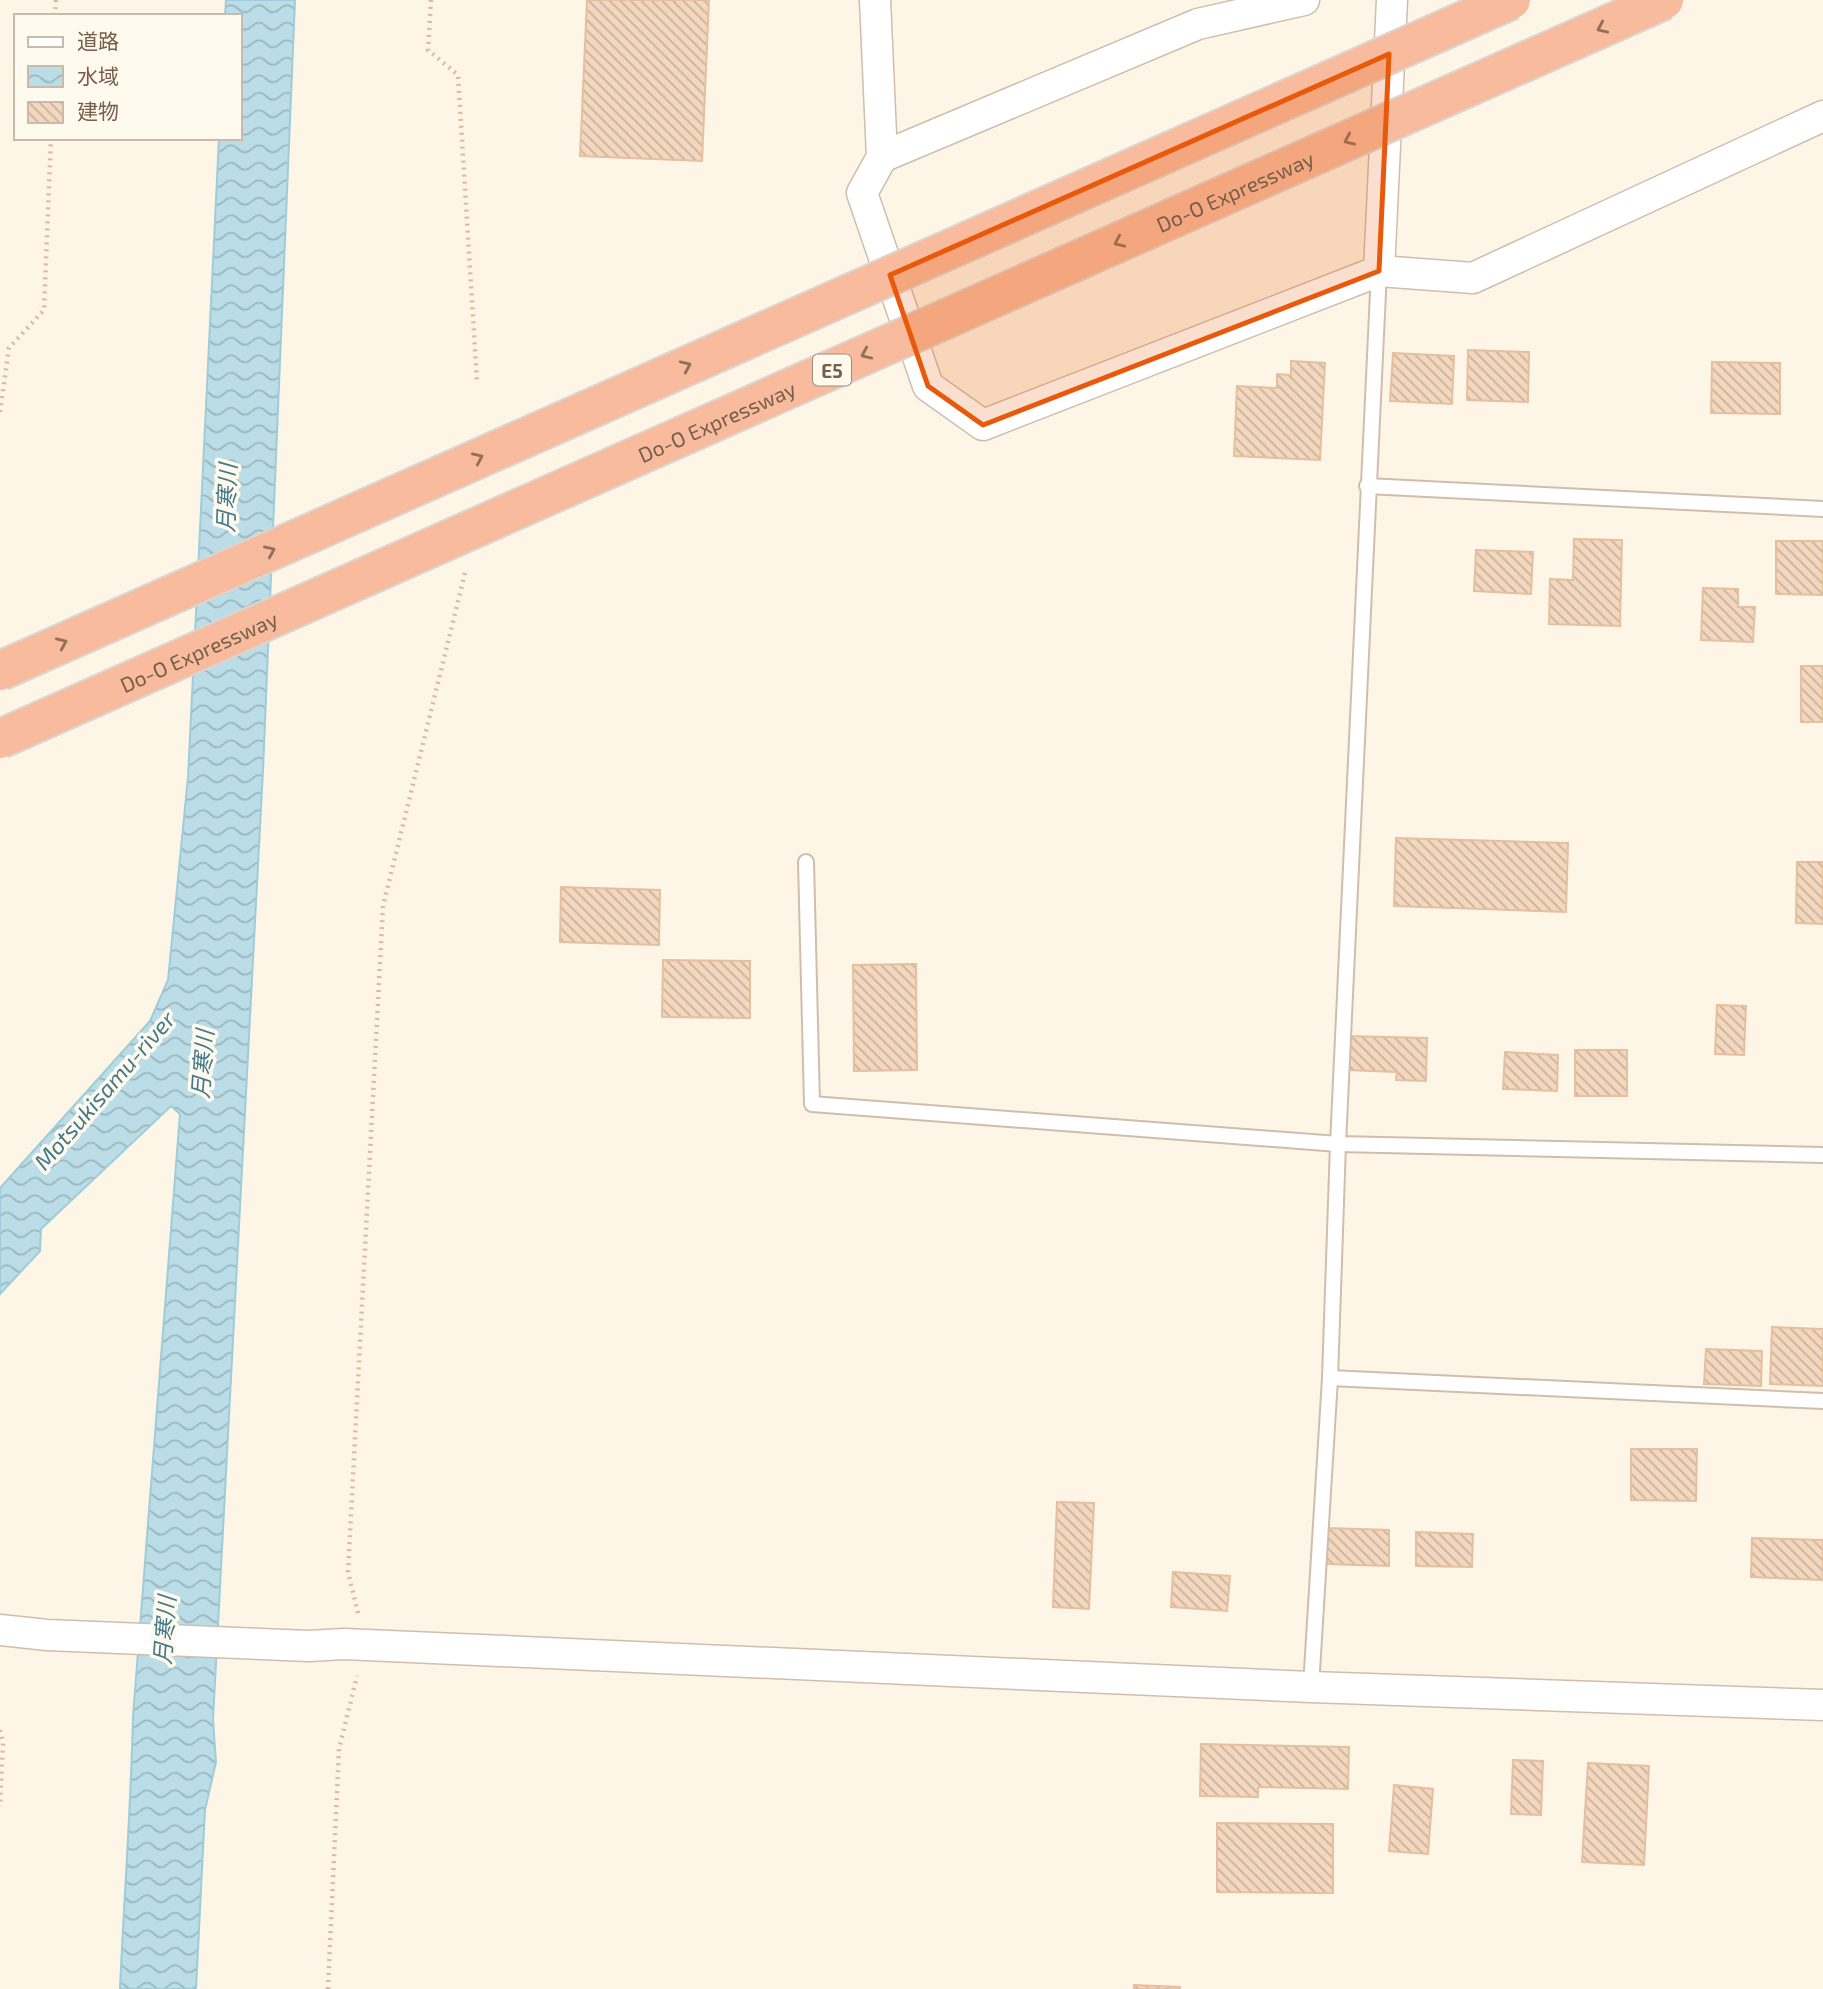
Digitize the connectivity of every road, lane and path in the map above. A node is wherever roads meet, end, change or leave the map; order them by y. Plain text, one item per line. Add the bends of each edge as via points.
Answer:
1 (431, 0) edge
2 (875, 0) edge
3 (1304, 0) edge
4 (1392, 0) edge
5 (1510, 0) edge
6 (1664, 0) edge
7 (1823, 116) edge
8 (51, 140) edge
9 (882, 157) junction
10 (1379, 271) junction
11 (477, 382) dead end
12 (0, 412) edge
13 (1367, 486) junction
14 (1823, 509) edge
15 (466, 569) dead end
16 (0, 671) edge
17 (0, 739) edge
18 (806, 862) dead end
19 (1338, 1144) junction
20 (1823, 1155) edge
21 (1330, 1378) junction
22 (1823, 1401) edge
23 (0, 1630) edge
24 (365, 1646) junction
25 (1311, 1687) junction
26 (1823, 1705) edge
27 (0, 1730) edge
28 (0, 1807) edge
29 (328, 1989) edge

1 - 11 path via 428,50 458,75
2 - 9 street
3 - 9 street via 1198,24
4 - 10 street
16 -> 5 highway, bridge
6 -> 17 highway, Do-O Expressway / E5, bridge
7 - 10 street via 1473,278
8 - 12 path via 44,310 9,348
9 - 10 street via 862,193 928,386 983,425
10 - 13 lane
13 - 14 lane
13 - 19 lane
15 - 24 path via 383,906 348,1572
18 - 19 lane via 812,1104
19 - 20 lane
19 - 21 lane
21 - 22 lane
21 - 25 lane
23 - 24 street
24 - 25 street
24 - 29 path via 339,1749
25 - 26 street
27 - 28 path

